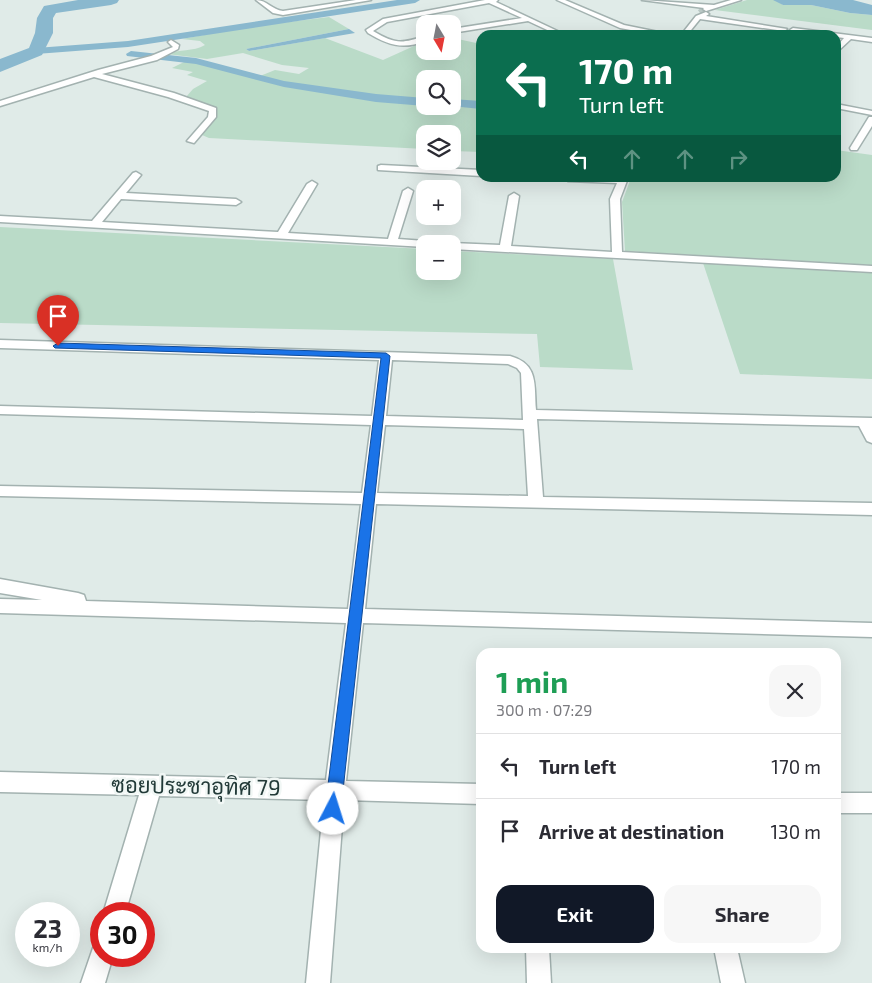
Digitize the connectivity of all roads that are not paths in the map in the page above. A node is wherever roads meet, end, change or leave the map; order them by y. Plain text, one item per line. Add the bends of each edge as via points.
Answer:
1 (260, 0) edge
2 (368, 0) edge
3 (493, 0) edge
4 (560, 0) edge
5 (645, 0) edge
6 (738, 0) edge
7 (705, 12) junction
8 (530, 19) junction
9 (784, 28) dead end
10 (461, 30) edge
11 (553, 30) edge
12 (640, 30) edge
13 (689, 30) edge
14 (841, 36) edge
15 (849, 37) junction
16 (872, 40) edge
17 (172, 42) dead end
18 (416, 43) edge
19 (841, 46) edge
20 (95, 74) junction
21 (0, 104) edge
22 (841, 107) edge
23 (872, 113) edge
24 (872, 119) edge
25 (191, 140) dead end
26 (854, 148) dead end
27 (381, 168) dead end
28 (476, 173) edge
29 (136, 175) dead end
30 (622, 182) edge
31 (312, 184) dead end
32 (408, 191) dead end
33 (119, 196) junction
34 (514, 196) dead end
35 (236, 202) dead end
36 (0, 219) edge
37 (94, 225) junction
38 (281, 236) junction
39 (392, 242) junction
40 (416, 243) edge
41 (461, 247) edge
42 (505, 249) junction
43 (617, 255) junction
44 (872, 269) edge
45 (0, 344) edge
46 (386, 356) junction
47 (0, 410) edge
48 (530, 420) junction
49 (378, 421) junction
50 (868, 422) edge
51 (872, 438) edge
52 (0, 491) edge
53 (369, 499) junction
54 (536, 502) junction
55 (872, 509) edge
56 (0, 586) edge
57 (0, 606) edge
58 (124, 609) junction
59 (355, 616) junction
60 (872, 630) edge
61 (0, 782) edge
62 (152, 785) junction
63 (335, 790) junction
64 (476, 794) edge
65 (841, 802) edge
66 (872, 803) edge
67 (118, 902) edge
68 (538, 953) edge
69 (727, 953) edge
70 (98, 967) edge
71 (93, 983) edge
72 (318, 983) edge
73 (539, 983) edge
74 (733, 983) edge

1 - 2 street via 275,12 283,13
3 - 8 street
3 - 18 street via 392,18 370,30 395,45
4 - 12 street via 622,27
5 - 7 street
6 - 7 street
7 - 9 street
7 - 13 street
8 - 10 street
8 - 11 street
14 - 15 street
15 - 16 street
15 - 19 street
17 - 20 street via 177,47 157,57
20 - 21 street
20 - 25 street via 213,110 212,117
22 - 23 street
24 - 26 street
27 - 28 street
29 - 33 street
30 - 43 street via 614,199
31 - 38 street
32 - 39 street
33 - 35 street
33 - 37 street
34 - 42 street
36 - 37 street
37 - 38 street
38 - 39 street
39 - 40 street
41 - 42 street
42 - 43 street
43 - 44 street
45 - 46 street
46 - 48 street via 510,360 527,372
46 - 49 street
47 - 49 street
48 - 49 street
48 - 50 street
48 - 54 street
49 - 53 street
50 - 51 street
52 - 53 street
53 - 54 street
53 - 59 street
54 - 55 street
56 - 58 street
57 - 58 street
58 - 59 street
59 - 60 street
59 - 63 street
61 - 62 street, ซอยประชาอุทิศ 79
62 - 63 street, ซอยประชาอุทิศ 79
62 - 67 street
63 - 64 street, ซอยประชาอุทิศ 79
63 - 72 street
65 - 66 street
68 - 73 street
69 - 74 street
70 - 71 street

